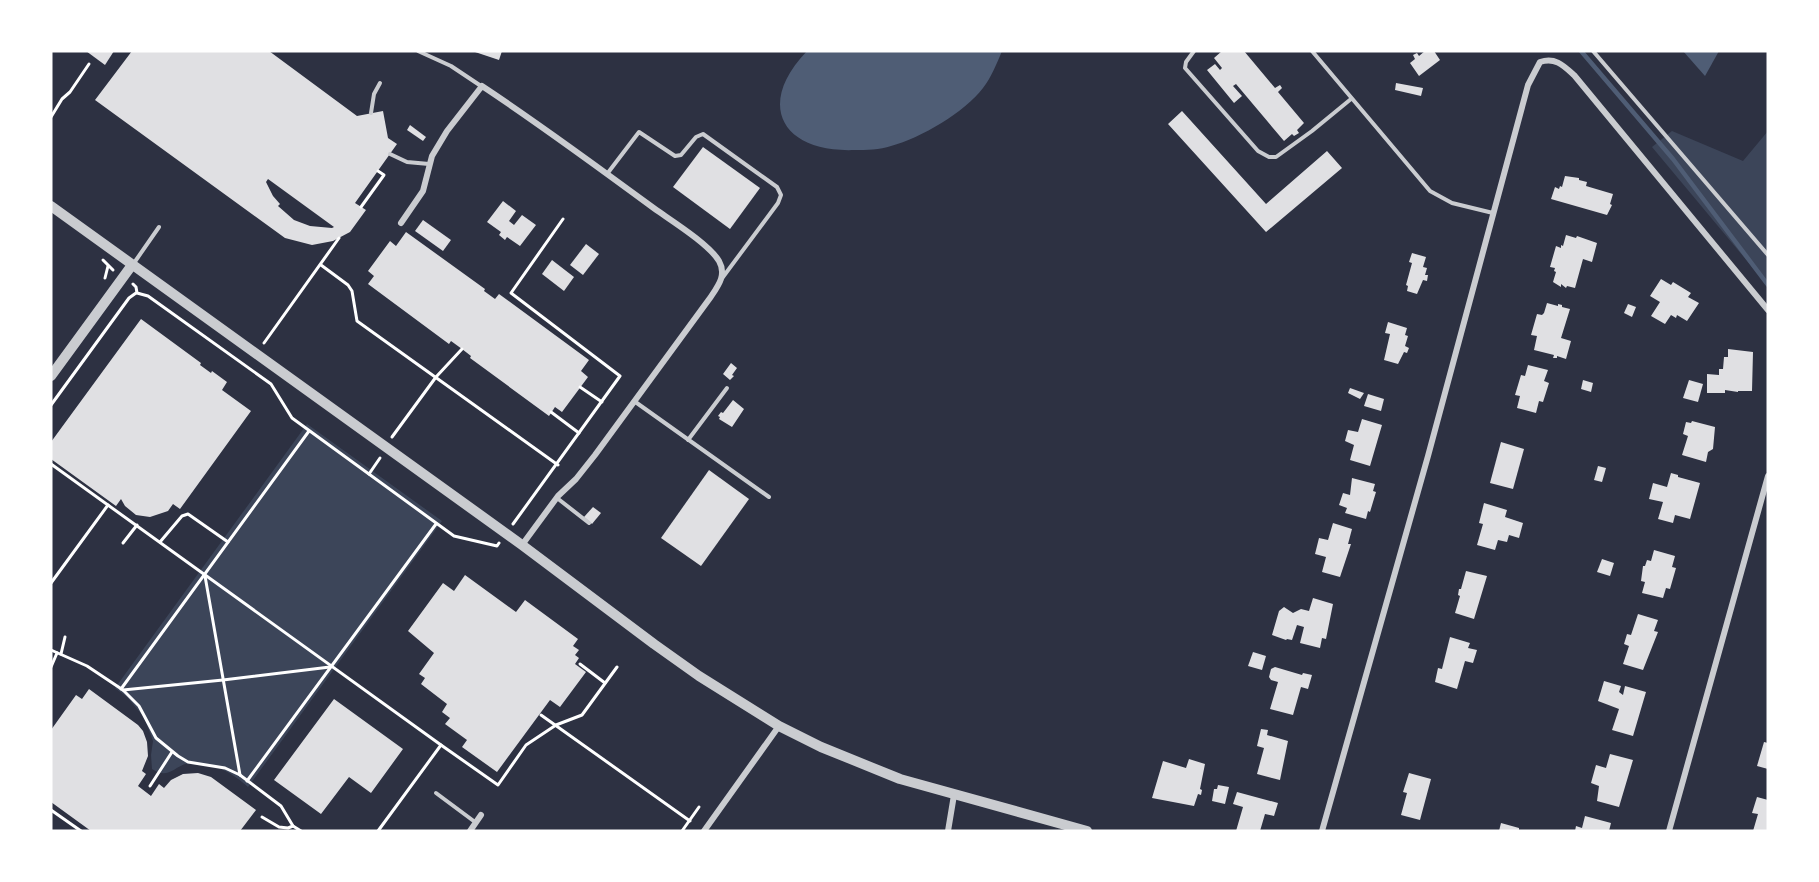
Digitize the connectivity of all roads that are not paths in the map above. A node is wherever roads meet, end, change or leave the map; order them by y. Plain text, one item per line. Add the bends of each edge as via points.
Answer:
1 (418, 51) edge
2 (1194, 51) edge
3 (1312, 51) edge
4 (1593, 51) edge
5 (380, 83) dead end
6 (482, 86) junction
7 (1351, 99) junction
8 (371, 113) dead end
9 (390, 154) dead end
10 (429, 164) junction
11 (607, 174) junction
12 (51, 206) edge
13 (1493, 213) junction
14 (401, 223) dead end
15 (159, 227) dead end
16 (1768, 255) edge
17 (132, 265) junction
18 (723, 277) junction
19 (1768, 310) edge
20 (51, 376) edge
21 (727, 387) dead end
22 (634, 401) junction
23 (688, 440) junction
24 (1768, 476) edge
25 (769, 496) dead end
26 (557, 498) junction
27 (589, 523) dead end
28 (522, 545) junction
29 (779, 726) junction
30 (436, 794) dead end
31 (954, 795) junction
32 (482, 815) dead end
33 (476, 823) junction
34 (470, 831) edge
35 (704, 831) edge
36 (948, 831) edge
37 (1087, 831) edge
38 (1322, 831) edge
39 (1670, 831) edge

1 - 6 lane via 452,66
2 - 7 lane via 1185,68 1258,151 1269,157 1276,157
3 - 7 lane
4 - 16 lane
5 - 8 lane
6 - 10 street via 447,131
6 - 11 street
7 - 13 lane via 1430,191 1452,203
9 - 10 lane via 407,162
10 - 14 street via 423,191
11 - 18 street via 713,253
11 - 18 lane via 639,132 675,156 703,134 780,190 778,203
12 - 17 street
13 - 19 street via 1528,85 1538,64 1551,60 1563,65 1598,102
13 - 38 street
15 - 17 lane
17 - 20 street
17 - 28 street
18 - 22 street
21 - 23 lane
22 - 23 lane
22 - 26 street via 576,479
23 - 25 lane
24 - 39 street
26 - 27 lane
26 - 28 street
28 - 29 street via 699,676
29 - 31 street via 865,766
29 - 35 street
30 - 33 lane
31 - 36 street
31 - 37 street
32 - 33 street
33 - 34 street

